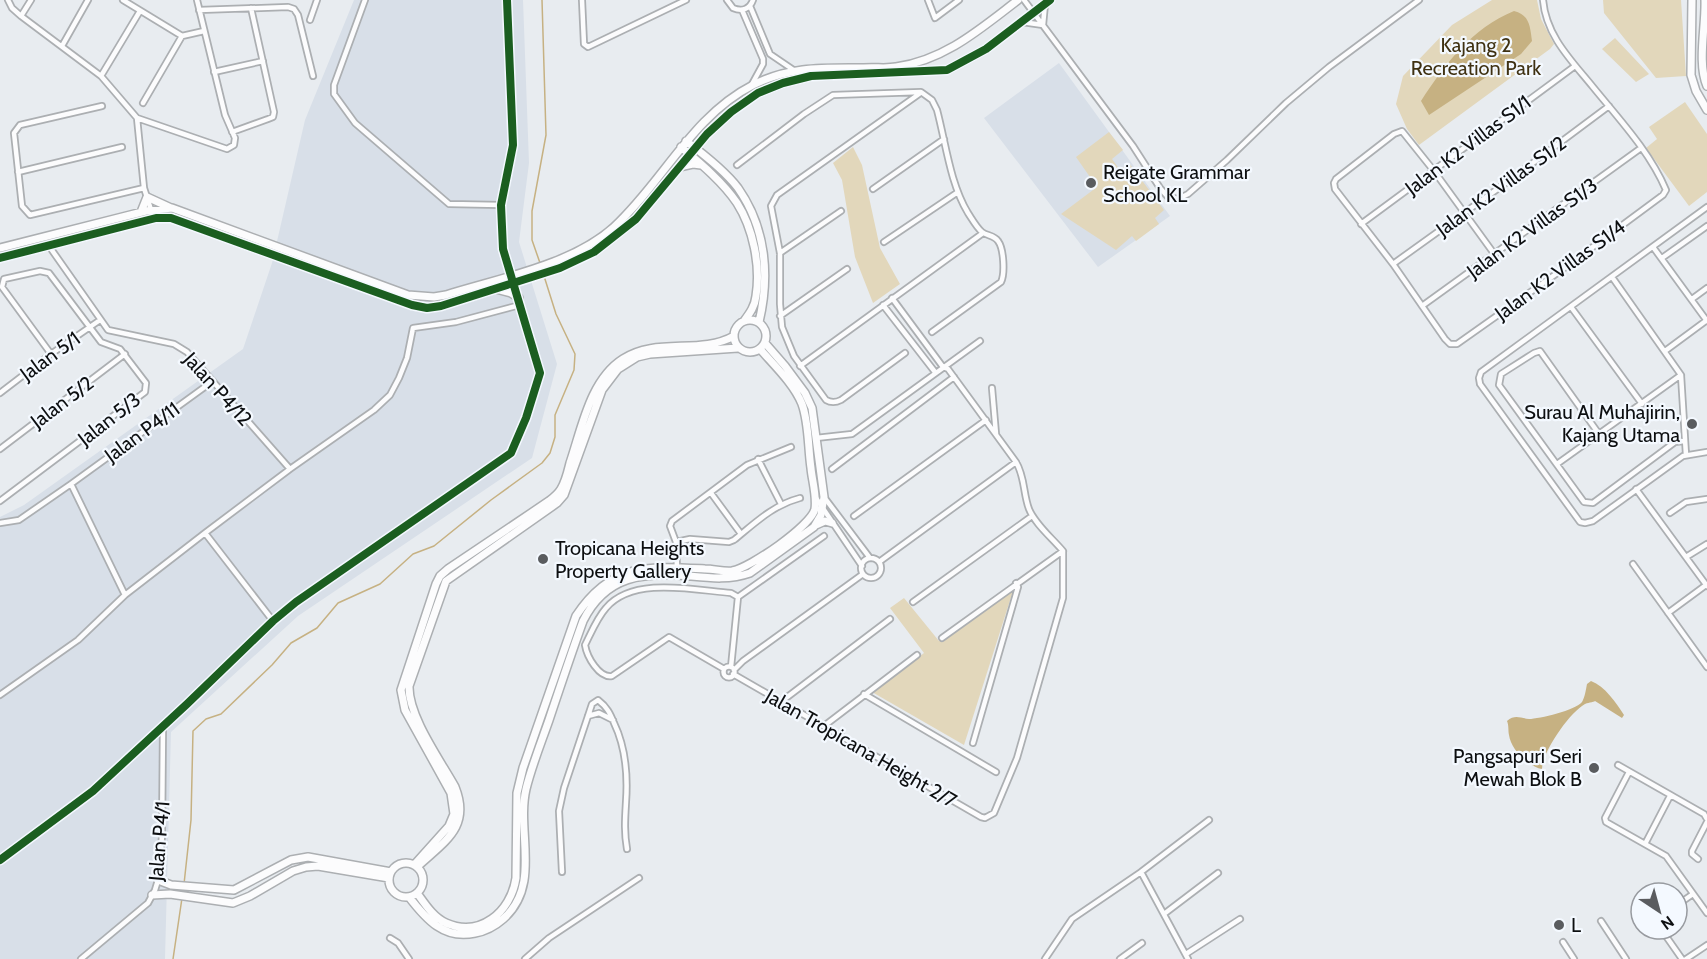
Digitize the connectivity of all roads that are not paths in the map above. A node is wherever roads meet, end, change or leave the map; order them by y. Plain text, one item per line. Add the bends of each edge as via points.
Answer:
1 (8, 0) edge
2 (31, 0) edge
3 (88, 0) edge
4 (123, 0) edge
5 (197, 0) edge
6 (273, 0) edge
7 (284, 0) edge
8 (317, 0) edge
9 (365, 0) edge
10 (507, 0) edge
11 (582, 0) edge
12 (686, 0) edge
13 (727, 0) edge
14 (753, 0) edge
15 (928, 0) edge
16 (959, 0) edge
17 (1018, 0) edge
18 (1024, 0) edge
19 (1419, 0) edge
20 (1543, 0) edge
21 (1692, 0) edge
22 (1705, 0) edge
23 (1047, 2) edge
24 (750, 6) junction
25 (274, 7) junction
26 (285, 7) junction
27 (251, 8) junction
28 (199, 9) junction
29 (742, 10) junction
30 (140, 11) junction
31 (1033, 12) junction
32 (21, 16) junction
33 (310, 20) dead end
34 (1022, 22) junction
35 (1043, 25) junction
36 (204, 32) junction
37 (182, 36) junction
38 (62, 46) junction
39 (262, 61) junction
40 (1575, 66) junction
41 (795, 71) junction
42 (214, 72) junction
43 (313, 75) dead end
44 (101, 76) junction
45 (751, 86) junction
46 (1707, 86) edge
47 (906, 92) junction
48 (921, 92) junction
49 (907, 102) junction
50 (143, 103) dead end
51 (102, 106) dead end
52 (1609, 106) junction
53 (1707, 110) edge
54 (137, 118) junction
55 (232, 132) junction
56 (707, 135) junction
57 (944, 139) junction
58 (683, 144) junction
59 (122, 147) dead end
60 (695, 148) junction
61 (1641, 148) junction
62 (690, 154) junction
63 (708, 160) junction
64 (701, 165) junction
65 (737, 165) dead end
66 (679, 168) junction
67 (1434, 171) junction
68 (18, 172) junction
69 (144, 188) junction
70 (873, 189) dead end
71 (958, 192) junction
72 (147, 197) junction
73 (501, 205) junction
74 (1707, 207) edge
75 (172, 208) junction
76 (151, 210) junction
77 (841, 211) dead end
78 (141, 212) junction
79 (1464, 214) junction
80 (153, 219) junction
81 (1361, 224) junction
82 (1707, 226) edge
83 (983, 233) junction
84 (884, 242) dead end
85 (49, 246) junction
86 (1653, 247) junction
87 (0, 248) edge
88 (780, 254) junction
89 (1495, 255) junction
90 (0, 258) edge
91 (1662, 258) junction
92 (1393, 264) junction
93 (559, 265) junction
94 (847, 270) dead end
95 (512, 275) junction
96 (526, 275) junction
97 (1612, 277) junction
98 (515, 283) junction
99 (1707, 288) edge
100 (495, 289) junction
101 (892, 298) junction
102 (519, 299) junction
103 (1692, 299) junction
104 (883, 304) junction
105 (1422, 306) junction
106 (1571, 307) junction
107 (780, 316) junction
108 (100, 320) junction
109 (744, 321) junction
110 (1707, 321) edge
111 (759, 322) junction
112 (90, 327) junction
113 (932, 332) dead end
114 (734, 336) junction
115 (924, 341) junction
116 (980, 341) dead end
117 (763, 346) junction
118 (915, 347) junction
119 (738, 348) junction
120 (1665, 351) junction
121 (905, 353) dead end
122 (51, 354) junction
123 (125, 354) junction
124 (800, 366) junction
125 (942, 367) junction
126 (935, 372) junction
127 (1681, 375) junction
128 (954, 378) junction
129 (213, 381) junction
130 (992, 388) dead end
131 (0, 393) edge
132 (1642, 404) junction
133 (986, 420) junction
134 (996, 434) junction
135 (1599, 434) junction
136 (816, 438) junction
137 (807, 440) junction
138 (1684, 441) junction
139 (791, 447) dead end
140 (0, 449) edge
141 (1707, 452) edge
142 (1686, 455) junction
143 (758, 459) junction
144 (1016, 462) junction
145 (1557, 464) junction
146 (290, 469) junction
147 (832, 469) dead end
148 (72, 484) junction
149 (1636, 489) junction
150 (711, 493) junction
151 (814, 493) junction
152 (824, 497) junction
153 (800, 498) dead end
154 (1707, 499) edge
155 (0, 501) edge
156 (781, 504) junction
157 (822, 509) junction
158 (1670, 513) dead end
159 (854, 516) dead end
160 (1032, 516) junction
161 (0, 523) edge
162 (832, 523) junction
163 (814, 527) junction
164 (205, 533) junction
165 (741, 534) junction
166 (824, 536) dead end
167 (676, 542) junction
168 (1707, 544) edge
169 (1063, 551) junction
170 (1686, 557) junction
171 (870, 558) junction
172 (879, 562) junction
173 (1633, 564) dead end
174 (862, 566) junction
175 (676, 568) junction
176 (863, 574) junction
177 (1016, 584) junction
178 (1706, 586) edge
179 (125, 595) junction
180 (738, 597) junction
181 (913, 602) dead end
182 (1668, 613) junction
183 (890, 619) dead end
184 (273, 621) junction
185 (942, 638) dead end
186 (732, 655) junction
187 (916, 655) dead end
188 (743, 661) junction
189 (1706, 664) edge
190 (724, 669) junction
191 (733, 670) junction
192 (864, 694) junction
193 (0, 695) edge
194 (782, 701) junction
195 (588, 716) junction
196 (613, 720) junction
197 (163, 726) junction
198 (824, 726) junction
199 (973, 744) dead end
200 (1618, 765) dead end
201 (996, 772) dead end
202 (1629, 772) junction
203 (1670, 796) junction
204 (1209, 820) dead end
205 (1707, 820) edge
206 (1644, 844) junction
207 (627, 849) dead end
208 (1698, 859) dead end
209 (0, 860) edge
210 (415, 866) junction
211 (562, 872) dead end
212 (1141, 872) junction
213 (1218, 873) dead end
214 (390, 875) junction
215 (639, 878) dead end
216 (158, 880) junction
217 (417, 893) junction
218 (1693, 894) junction
219 (152, 895) junction
220 (409, 897) junction
221 (1689, 897) edge
222 (1707, 913) edge
223 (1164, 914) junction
224 (1240, 919) dead end
225 (1601, 921) dead end
226 (390, 938) dead end
227 (1670, 941) edge
228 (1563, 942) dead end
229 (1142, 943) dead end
230 (1707, 945) edge
231 (1187, 956) edge
232 (81, 959) edge
233 (409, 959) edge
234 (525, 959) edge
235 (1045, 959) edge
236 (1120, 959) edge
237 (1574, 959) edge
238 (1626, 959) edge
239 (1684, 959) edge

1 - 32 street
2 - 32 street
3 - 38 street
4 - 30 street
5 - 28 street
6 - 25 street
7 - 26 street
8 - 33 street
9 - 73 street via 333,85 334,94 355,123 450,204
10 - 73 street via 513,145
11 - 12 street via 584,44 588,47
13 - 29 street via 733,8
14 - 24 street
15 - 16 street via 935,18
17 - 41 street via 963,42 935,57 896,67
18 - 31 street
19 - 35 street via 1329,67 1178,199 1168,197 1160,188
20 - 40 street via 1549,27
21 - 53 street via 1691,75
22 - 46 street via 1702,60
23 - 31 street
23 - 35 street
24 - 29 street
24 - 41 street via 770,54
25 - 26 street
25 - 27 street
26 - 43 street via 294,9 298,15
27 - 28 street
27 - 39 street
28 - 36 street
29 - 45 street via 763,59
30 - 37 street
30 - 44 street
31 - 34 street
31 - 35 street
32 - 38 street
34 - 35 street
34 - 56 street via 986,49 947,70 811,76 783,83 758,93
36 - 37 street
36 - 42 street
37 - 50 street
38 - 44 street
39 - 42 street
39 - 55 street via 273,117
40 - 52 street
40 - 67 street, Jalan K2 Villas S1/1
41 - 45 street
42 - 55 street
44 - 54 street
45 - 58 street via 729,100
47 - 48 street
47 - 49 street via 910,95
47 - 65 street via 832,95
48 - 49 street
48 - 57 street via 935,105
49 - 88 street via 774,199 771,206
51 - 68 street via 20,125 14,133
52 - 61 street
52 - 79 street, Jalan K2 Villas S1/2
54 - 55 street via 227,149 234,145
54 - 69 street
56 - 60 street
56 - 63 street via 704,145
57 - 70 street
57 - 71 street
58 - 60 street
58 - 62 street
58 - 93 street via 614,228
59 - 68 street
60 - 62 street
60 - 63 street
61 - 89 street, Jalan K2 Villas S1/3
61 - 105 street, Jalan K2 Villas S1/4 via 1663,183 1663,195 1563,269 1457,344 1445,339
62 - 64 street
62 - 66 street
63 - 111 street via 736,186 755,221 766,282
64 - 66 street
64 - 109 street via 736,201 753,245 756,296
66 - 93 street via 636,219 594,252
67 - 79 street
67 - 81 street, Jalan K2 Villas S1/1
67 - 81 street via 1402,131 1394,134 1334,183
68 - 69 street via 22,206 30,215
69 - 72 street
71 - 83 street
71 - 84 street
72 - 75 street
72 - 76 street
72 - 78 street
73 - 95 street via 504,249
74 - 86 street
75 - 76 street
75 - 95 street via 408,295 447,295
76 - 78 street
76 - 80 street
77 - 88 street
78 - 87 street
79 - 89 street
79 - 92 street, Jalan K2 Villas S1/2
80 - 85 street
80 - 100 street via 171,218 412,305 441,306
81 - 92 street
82 - 91 street
83 - 101 street
83 - 113 street via 1000,244 1003,279
85 - 90 street
85 - 108 street
86 - 91 street
86 - 97 street
88 - 107 street
89 - 105 street, Jalan K2 Villas S1/3
91 - 103 street
92 - 105 street
93 - 96 street
94 - 107 street
95 - 96 street
95 - 98 street
96 - 98 street
96 - 102 street via 520,284
97 - 106 street
97 - 120 street
98 - 100 street
98 - 102 street
99 - 103 street
100 - 102 street
101 - 104 street
101 - 115 street
102 - 146 street via 456,322 413,328 407,358 390,395
102 - 184 street via 540,373 511,453
103 - 110 street
104 - 118 street
104 - 124 street
106 - 132 street
106 - 149 street via 1481,372 1480,384 1580,522 1593,521
107 - 124 street via 788,346
108 - 112 street, Jalan 5/1
108 - 129 street, Jalan P4/12 via 114,333 174,344 188,352
109 - 111 street
109 - 114 street
110 - 120 street
111 - 117 street via 766,332
112 - 122 street, Jalan 5/1
112 - 122 street, Jalan 5/3 via 49,273 40,271 4,279 2,287
112 - 123 street, Jalan 5/3 via 101,342
114 - 119 street
114 - 210 street via 708,344 633,353 610,369 596,390 562,488 440,576 401,690 405,710 452,793 454,814 449,826
115 - 118 street
115 - 125 street
116 - 125 street
117 - 119 street via 753,353
117 - 136 street via 805,393 812,408
117 - 137 street via 802,404
118 - 126 street
119 - 210 street via 650,354 618,369 602,390 564,495 446,581 408,696 455,787 462,812 452,834
120 - 127 street
121 - 124 street via 837,402 826,400
122 - 131 street, Jalan 5/1
123 - 140 street, Jalan 5/2
123 - 155 street, Jalan 5/3 via 146,383 145,392
125 - 126 street
125 - 128 street
126 - 136 street via 852,434
127 - 132 street
127 - 138 street
128 - 133 street
128 - 147 street
129 - 146 street, Jalan P4/12
129 - 148 street, Jalan P4/11
130 - 134 street
132 - 135 street
133 - 134 street
133 - 159 street
134 - 144 street
135 - 145 street
135 - 145 street via 1540,351 1501,374 1498,385
136 - 137 street
136 - 152 street
137 - 151 street
138 - 142 street
138 - 145 street via 1675,442 1593,503 1584,502
139 - 143 street
141 - 142 street
142 - 149 street
143 - 150 street
143 - 156 street
144 - 160 street via 1023,473
144 - 172 street
146 - 164 street
148 - 161 street, Jalan P4/11 via 19,519
148 - 179 street
149 - 170 street
150 - 165 street
150 - 167 street via 672,521
151 - 157 street
151 - 175 street via 814,509 807,522 747,567 731,571
152 - 157 street
152 - 171 street
153 - 156 street
154 - 158 street via 1686,502
156 - 165 street
157 - 162 street
157 - 163 street
160 - 169 street
160 - 181 street
162 - 163 street via 825,521
162 - 174 street
163 - 220 street via 738,578 640,576 623,580 598,598 583,621 525,792 525,881 520,898 509,913 486,931 454,934 436,927
164 - 179 street
164 - 184 street
165 - 167 street via 729,542
166 - 180 street
167 - 175 street
168 - 170 street
169 - 177 street
169 - 198 street, Jalan Tropicana Height 2/7 via 1063,598 1017,758 990,816 981,817
170 - 178 street
171 - 172 street
171 - 174 street
172 - 176 street via 877,576
173 - 182 street
174 - 176 street
175 - 217 street via 621,574 598,588 576,616 517,793 514,890 501,913 486,924 463,927 444,922 430,912
176 - 188 street
177 - 185 street
177 - 199 street
178 - 182 street
179 - 193 street via 78,640
180 - 186 street
180 - 190 street via 731,593 643,588 628,592 605,608 585,645 586,652 606,677 669,637
182 - 189 street
183 - 194 street
184 - 197 street
186 - 188 street
186 - 191 street
187 - 192 street
188 - 191 street
190 - 191 street
190 - 191 street, Jalan Tropicana Height 2/7 via 726,677
191 - 194 street, Jalan Tropicana Height 2/7
192 - 198 street
192 - 201 street
194 - 198 street, Jalan Tropicana Height 2/7
195 - 196 street via 599,713
195 - 196 street via 598,700
195 - 211 street via 559,811
196 - 207 street via 626,761
197 - 209 street via 93,791
197 - 216 street, Jalan P4/1
200 - 202 street
202 - 203 street
202 - 206 street via 1605,818
203 - 205 street via 1704,814
203 - 206 street
204 - 212 street
205 - 208 street via 1692,851
206 - 218 street via 1666,856
210 - 214 street via 402,864
210 - 217 street via 422,883
212 - 223 street
212 - 235 street via 1072,919
213 - 223 street
214 - 216 street via 308,857 291,860 234,890 171,885
214 - 219 street via 306,867 233,903
214 - 220 street via 394,892
215 - 234 street via 549,938
216 - 219 street, Jalan P4/1
217 - 220 street
218 - 221 street
218 - 222 street
219 - 232 street, Jalan P4/1
223 - 231 street
224 - 231 street
225 - 238 street
226 - 233 street
227 - 239 street
228 - 237 street
229 - 236 street
230 - 239 street

